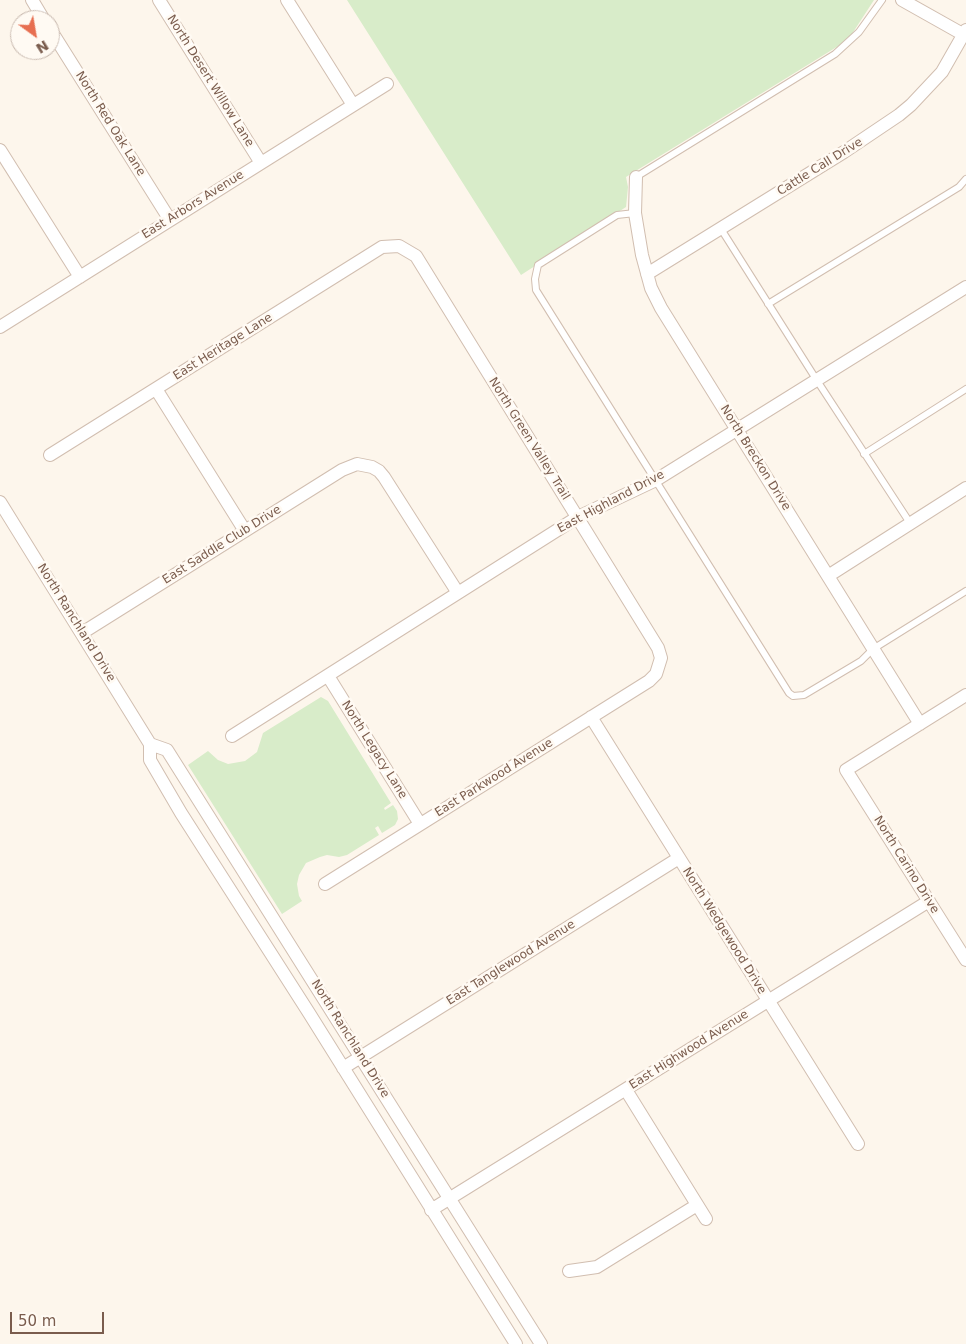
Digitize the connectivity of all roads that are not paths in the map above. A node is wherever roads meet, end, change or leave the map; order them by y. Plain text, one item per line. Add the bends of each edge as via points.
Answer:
1 (159, 0) edge
2 (287, 0) edge
3 (882, 0) edge
4 (902, 0) edge
5 (965, 34) edge
6 (60, 45) edge
7 (387, 84) dead end
8 (353, 105) junction
9 (0, 150) edge
10 (262, 163) junction
11 (636, 177) joint
12 (966, 179) edge
13 (635, 212) junction
14 (170, 220) junction
15 (721, 229) junction
16 (399, 246) joint
17 (647, 274) junction
18 (80, 277) junction
19 (966, 287) edge
20 (768, 304) junction
21 (0, 327) edge
22 (816, 379) junction
23 (156, 389) junction
24 (966, 389) edge
25 (738, 429) junction
26 (864, 454) junction
27 (50, 455) dead end
28 (656, 480) junction
29 (966, 488) edge
30 (0, 502) edge
31 (578, 518) junction
32 (910, 523) junction
33 (245, 531) junction
34 (828, 576) junction
35 (966, 591) edge
36 (458, 593) junction
37 (82, 633) junction
38 (873, 649) junction
39 (659, 667) joint
40 (328, 676) junction
41 (966, 695) edge
42 (591, 717) junction
43 (920, 724) junction
44 (232, 736) dead end
45 (150, 744) junction
46 (420, 824) junction
47 (679, 858) junction
48 (325, 884) dead end
49 (929, 901) junction
50 (966, 960) edge
51 (768, 1001) junction
52 (361, 1056) junction
53 (343, 1068) junction
54 (626, 1090) junction
55 (858, 1144) dead end
56 (448, 1199) junction
57 (697, 1205) junction
58 (431, 1210) junction
59 (706, 1219) dead end
60 (569, 1271) dead end
61 (516, 1344) edge
62 (541, 1344) edge

1 - 10 street, North Desert Willow Lane
2 - 8 street
3 - 11 lane via 859,32 835,54
4 - 5 street
5 - 15 street, Cattle Call Drive via 942,72 899,115
6 - 14 street, North Red Oak Lane
7 - 8 street, East Arbors Avenue
8 - 10 street, East Arbors Avenue
9 - 18 street
10 - 14 street, East Arbors Avenue
11 - 13 street, North Breckon Drive
12 - 20 lane via 959,187
13 - 17 street, North Breckon Drive
13 - 28 lane via 617,215 538,266 535,279 536,290
14 - 18 street, East Arbors Avenue
15 - 17 street, Cattle Call Drive
15 - 20 lane
16 - 23 street, East Heritage Lane via 382,247
16 - 31 street, North Green Valley Trail via 416,256
17 - 25 street, North Breckon Drive via 661,308
18 - 21 street, East Arbors Avenue
19 - 22 street, East Highland Drive
20 - 22 lane
22 - 25 street, East Highland Drive
22 - 26 lane
23 - 27 street, East Heritage Lane
23 - 33 street
24 - 26 lane
25 - 28 street, East Highland Drive
25 - 34 street, North Breckon Drive
26 - 32 lane
28 - 31 street, East Highland Drive
28 - 38 lane via 789,693 804,695 861,661
29 - 32 street
30 - 37 street, North Ranchland Drive
31 - 36 street, East Highland Drive
31 - 39 street, North Green Valley Trail via 658,648
32 - 34 street
33 - 36 street, East Saddle Club Drive via 342,470 364,464 384,477
33 - 37 street, East Saddle Club Drive
34 - 38 street, North Breckon Drive
35 - 38 lane
36 - 40 street, East Highland Drive
37 - 45 street, North Ranchland Drive
38 - 43 street, North Breckon Drive
39 - 42 street, East Parkwood Avenue via 649,681
40 - 44 street, East Highland Drive
40 - 46 street, North Legacy Lane
41 - 43 street
42 - 46 street, East Parkwood Avenue
42 - 47 street, North Wedgewood Drive
43 - 49 street, North Carino Drive via 846,770
45 - 52 street, North Ranchland Drive via 167,750
45 - 53 street, North Ranchland Drive via 150,760
46 - 48 street, East Parkwood Avenue
47 - 51 street, North Wedgewood Drive
47 - 52 street, East Tanglewood Avenue
49 - 50 street, North Carino Drive
49 - 51 street, East Highwood Avenue
51 - 54 street, East Highwood Avenue
51 - 55 street, North Wedgewood Drive
52 - 53 street, East Tanglewood Avenue
52 - 56 street, North Ranchland Drive
53 - 58 street, North Ranchland Drive
54 - 56 street, East Highwood Avenue
54 - 57 street
56 - 58 street, East Highwood Avenue
56 - 62 street, North Ranchland Drive
57 - 59 street
57 - 60 street via 597,1267
58 - 61 street, North Ranchland Drive

